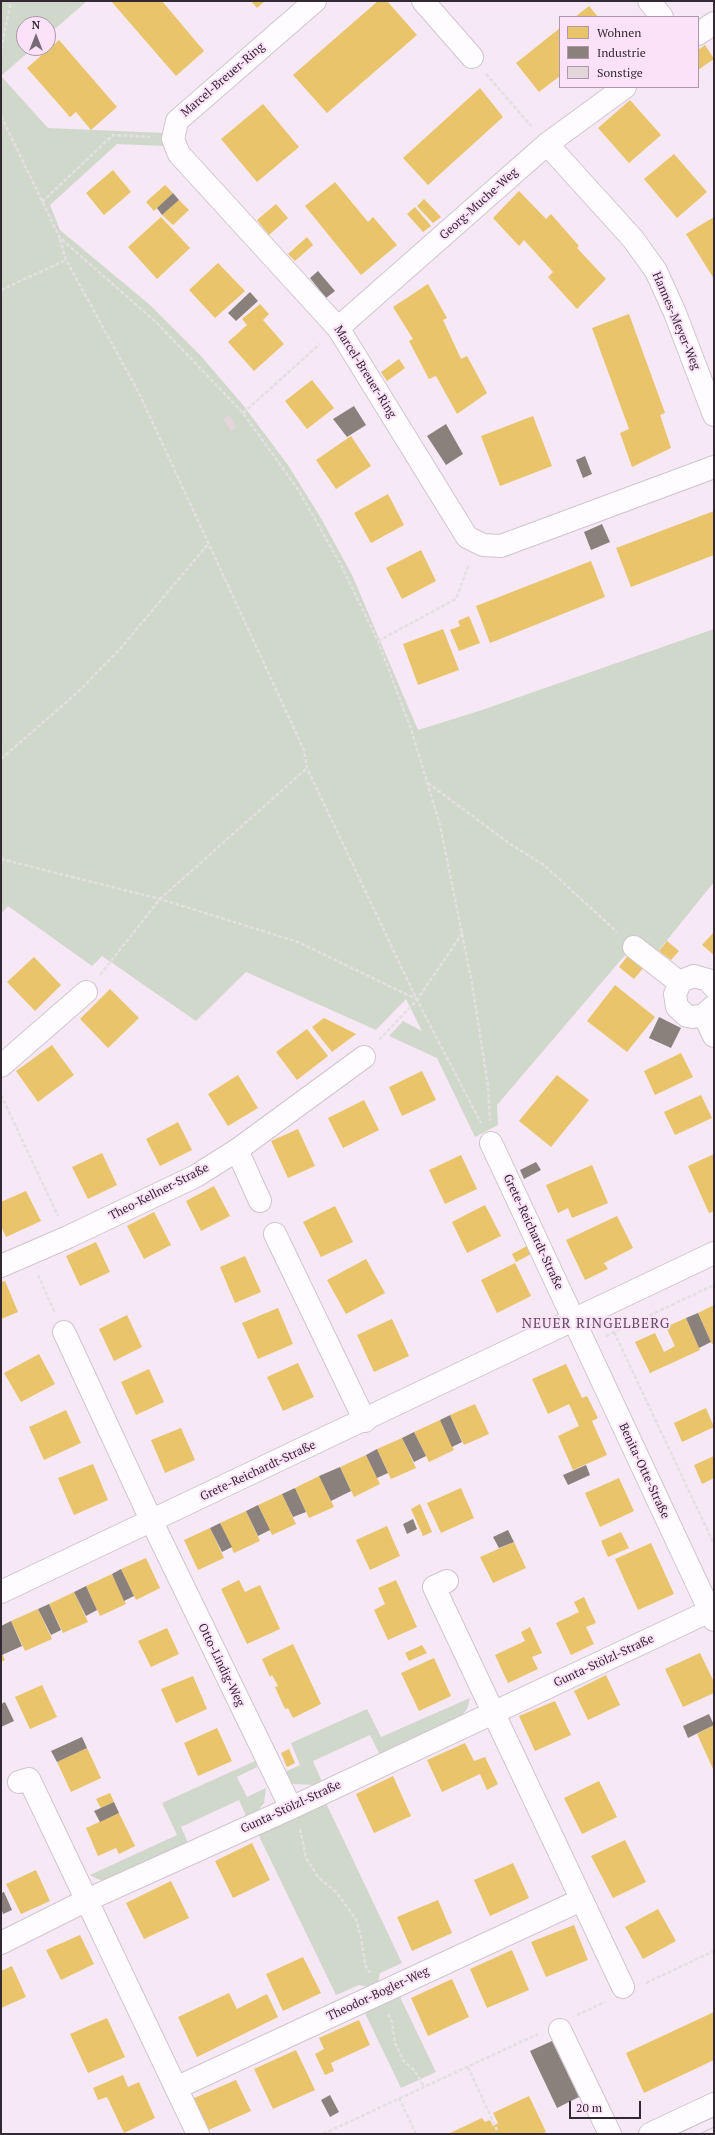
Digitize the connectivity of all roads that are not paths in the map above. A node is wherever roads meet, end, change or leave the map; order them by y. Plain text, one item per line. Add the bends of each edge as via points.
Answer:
1 (315, 1) edge
2 (423, 1) edge
3 (649, 1) edge
4 (661, 16) edge
5 (714, 23) edge
6 (699, 33) edge
7 (472, 57) road end
8 (624, 88) edge
9 (547, 144) junction
10 (338, 328) junction
11 (714, 415) edge
12 (714, 467) edge
13 (634, 946) road end
14 (680, 983) junction
15 (714, 988) edge
16 (86, 992) road end
17 (709, 1011) edge
18 (714, 1036) edge
19 (364, 1057) road end
20 (1, 1066) edge
21 (491, 1143) road end
22 (237, 1150) junction
23 (260, 1201) dead end
24 (275, 1234) dead end
25 (714, 1253) edge
26 (1, 1266) edge
27 (574, 1321) junction
28 (64, 1332) road end
29 (364, 1421) junction
30 (152, 1522) junction
31 (447, 1581) dead end
32 (1, 1592) edge
33 (713, 1613) edge
34 (495, 1713) junction
35 (19, 1782) dead end
36 (291, 1808) junction
37 (87, 1900) junction
38 (581, 1900) junction
39 (1, 1943) edge
40 (625, 1990) road end
41 (558, 2026) road end
42 (176, 2088) junction
43 (714, 2104) edge
44 (198, 2134) edge
45 (610, 2134) edge
46 (650, 2134) edge

1 - 10 street, Marcel-Breuer-Ring via 177,121 173,139 178,154
2 - 7 street
3 - 4 street
5 - 6 street
8 - 9 street, Georg-Muche-Weg
9 - 10 street, Georg-Muche-Weg
9 - 11 street, Hannes-Meyer-Weg via 633,239 656,271
10 - 12 street, Marcel-Breuer-Ring via 467,537 483,545 501,546
13 - 14 street
14 - 15 street via 687,977 701,976
14 - 17 street via 674,994 677,1007 687,1016 693,1017
16 - 20 street
17 - 18 street
19 - 22 street, Theo-Kellner-Straße
21 - 27 street, Grete-Reichardt-Straße
22 - 23 street
22 - 26 street, Theo-Kellner-Straße via 196,1176
24 - 29 street
25 - 27 street, Grete-Reichardt-Straße
27 - 29 street, Grete-Reichardt-Straße
27 - 33 street, Benita-Otte-Straße
28 - 30 street
29 - 30 street, Grete-Reichardt-Straße
30 - 32 street, Grete-Reichardt-Straße
30 - 36 street, Otto-Lindig-Weg
31 - 34 street via 434,1587
33 - 34 street, Gunta-Stölzl-Straße
34 - 36 street, Gunta-Stölzl-Straße
34 - 38 street
35 - 37 street via 29,1779
36 - 37 street, Gunta-Stölzl-Straße
37 - 39 street, Gunta-Stölzl-Straße
37 - 42 street
38 - 40 street
38 - 42 street, Theodor-Bogler-Weg
41 - 45 street
42 - 44 street
43 - 46 street

